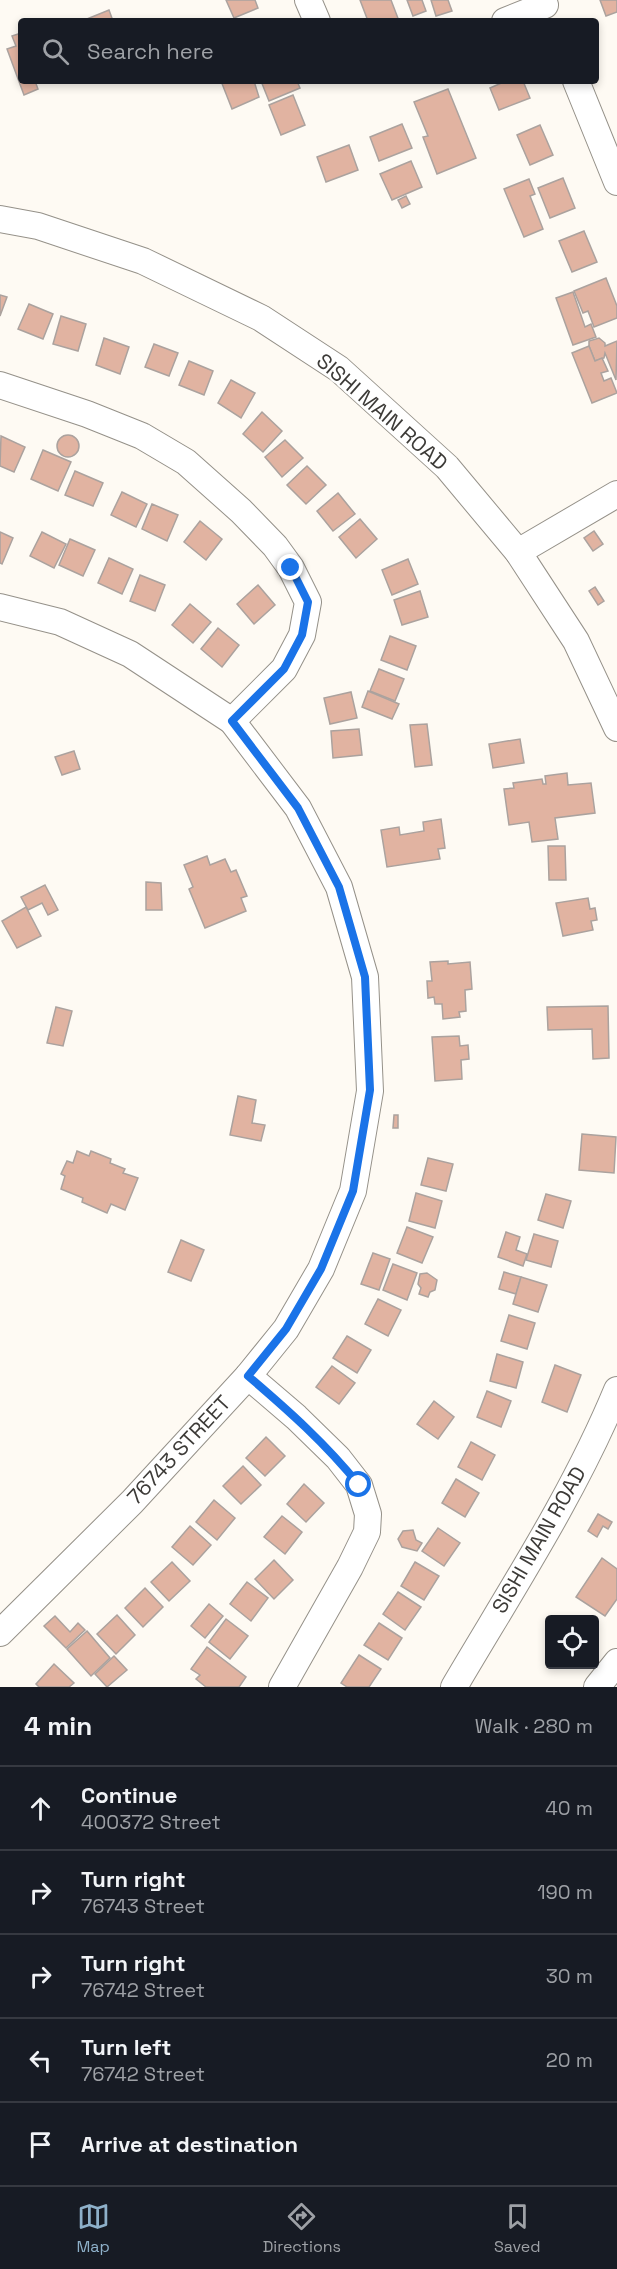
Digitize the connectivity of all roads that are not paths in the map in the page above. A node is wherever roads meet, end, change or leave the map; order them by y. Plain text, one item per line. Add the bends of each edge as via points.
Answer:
1 (308, 0) edge
2 (546, 9) edge
3 (316, 18) edge
4 (515, 18) edge
5 (577, 84) edge
6 (617, 182) edge
7 (0, 219) edge
8 (0, 385) edge
9 (617, 494) edge
10 (518, 552) junction
11 (0, 607) edge
12 (232, 721) junction
13 (617, 728) edge
14 (248, 1376) junction
15 (617, 1390) edge
16 (0, 1633) edge
17 (617, 1662) edge
18 (282, 1687) edge
19 (454, 1687) edge
20 (597, 1687) edge

1 - 3 street
2 - 4 street
5 - 6 street
7 - 10 street, SISHI MAIN ROAD via 38,226 143,261 261,318 339,369 439,459
8 - 12 street via 142,436 186,462 241,511 291,568 308,602 302,635 284,669
9 - 10 street
10 - 13 street, SISHI MAIN ROAD via 576,641
11 - 12 street, 76743 STREET via 60,622 130,654
12 - 14 street, 76743 STREET via 298,808 339,887 365,977 370,1090 353,1191 321,1269 286,1329
14 - 16 street, 76743 STREET via 132,1502
14 - 18 street via 338,1458 359,1485 368,1514 368,1532
15 - 19 street, SISHI MAIN ROAD via 552,1521
17 - 20 street

